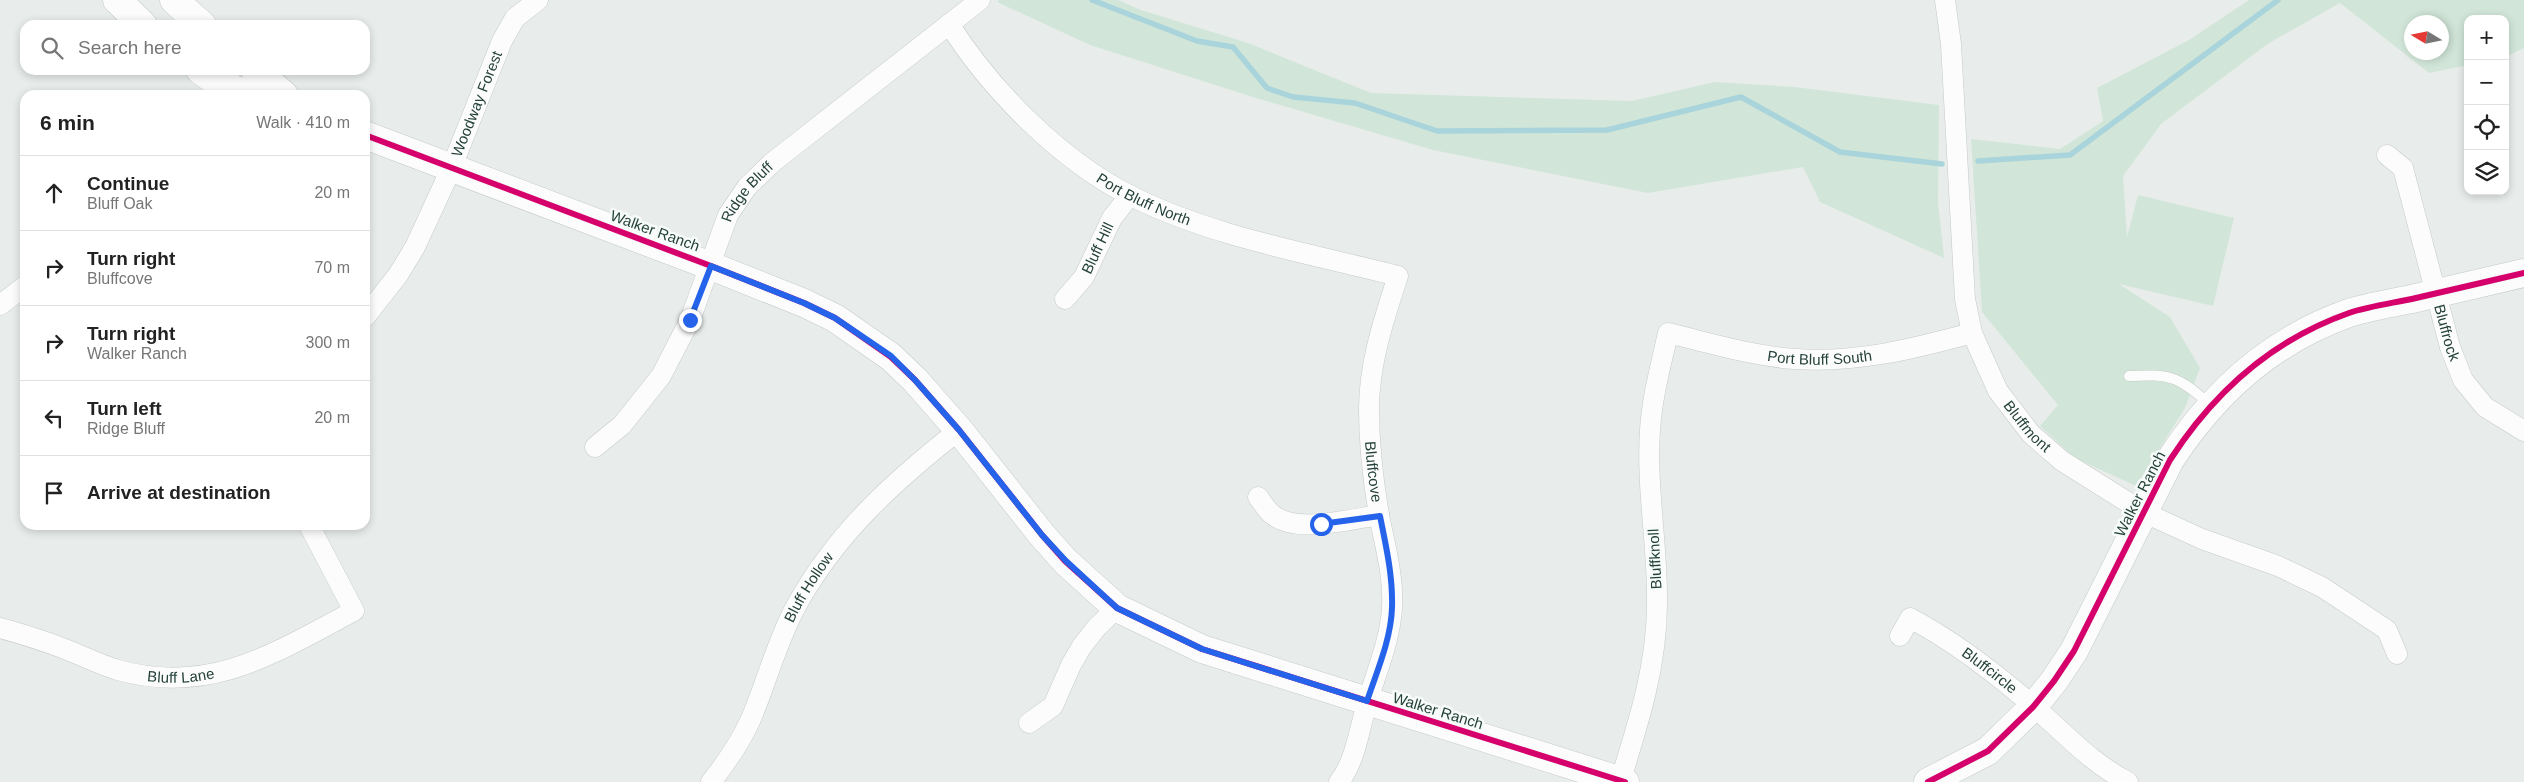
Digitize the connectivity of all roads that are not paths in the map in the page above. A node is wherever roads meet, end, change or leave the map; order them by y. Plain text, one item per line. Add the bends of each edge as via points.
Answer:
1 (117, 0) edge
2 (174, 0) edge
3 (538, 0) edge
4 (980, 0) edge
5 (1945, 0) edge
6 (138, 20) edge
7 (196, 20) edge
8 (949, 24) junction
9 (261, 75) edge
10 (217, 80) edge
11 (241, 90) edge
12 (278, 90) edge
13 (370, 137) edge
14 (2386, 155) dead end
15 (452, 169) junction
16 (1130, 195) junction
17 (711, 266) junction
18 (2524, 273) edge
19 (1398, 276) joint
20 (20, 290) edge
21 (2436, 294) junction
22 (1065, 299) dead end
23 (0, 305) edge
24 (370, 311) edge
25 (1972, 332) junction
26 (1668, 333) joint
27 (2129, 376) dead end
28 (2210, 404) junction
29 (959, 430) junction
30 (2524, 431) edge
31 (595, 447) dead end
32 (1258, 498) dead end
33 (2145, 513) junction
34 (1380, 516) junction
35 (312, 530) edge
36 (1117, 608) junction
37 (0, 628) edge
38 (1900, 636) dead end
39 (2397, 654) dead end
40 (1367, 701) junction
41 (2033, 707) junction
42 (1029, 723) dead end
43 (711, 782) edge
44 (1339, 782) edge
45 (1622, 782) edge
46 (1928, 782) edge
47 (2128, 782) edge

1 - 6 street
2 - 7 street
3 - 15 street, Woodway Forest via 516,18 502,40
4 - 8 street, Ridge Bluff
5 - 25 street, Bluffmont via 1951,44 1965,299
8 - 16 street, Port Bluff North via 1007,98 1058,147
8 - 17 street, Ridge Bluff via 772,162 747,187 721,231
9 - 12 street
10 - 11 street
13 - 15 street, Walker Ranch
14 - 21 street, Bluffrock via 2403,168
15 - 17 street, Walker Ranch
15 - 24 street, Woodway Forest via 415,247
16 - 19 street, Port Bluff North via 1228,232
16 - 22 street, Bluff Hill via 1112,218 1084,277
17 - 29 street, Walker Ranch via 804,303 864,336 891,356
17 - 31 street, Ridge Bluff via 690,320 661,376 622,425
18 - 21 street, Walker Ranch
19 - 34 street, Bluffcove via 1381,328 1369,407 1369,447
20 - 23 street
21 - 28 street, Walker Ranch via 2351,312 2319,324 2260,359
21 - 30 street, Bluffrock via 2450,347 2463,380 2485,407
25 - 26 street, Port Bluff South via 1910,349 1834,360 1757,354
25 - 33 street, Bluffmont via 1998,391 2031,434 2062,461
26 - 45 street, Bluffknoll via 1653,400 1650,431 1657,604 1654,652 1645,700
27 - 28 lane via 2162,374 2176,378
28 - 33 street, Walker Ranch via 2170,460
29 - 36 street, Walker Ranch via 1042,535
29 - 43 street, Bluff Hollow via 880,495 819,568 775,652 750,721
32 - 34 street via 1274,516 1298,524
33 - 39 street, Bluffmont via 2322,587 2387,630
33 - 41 street, Walker Ranch via 2074,651
34 - 40 street, Bluffcove via 1390,567 1392,610 1386,642
35 - 37 street, Bluff Lane via 354,611 233,670 187,677 141,675
36 - 40 street, Walker Ranch via 1202,649
36 - 42 street via 1082,646 1067,671 1053,706
38 - 41 street, Bluffcircle via 1910,618 1938,632 1965,650
40 - 44 street, Bluffcove via 1351,760
40 - 45 street, Walker Ranch
41 - 46 street, Walker Ranch via 1988,751
41 - 47 street, Bluffcircle via 2093,761

